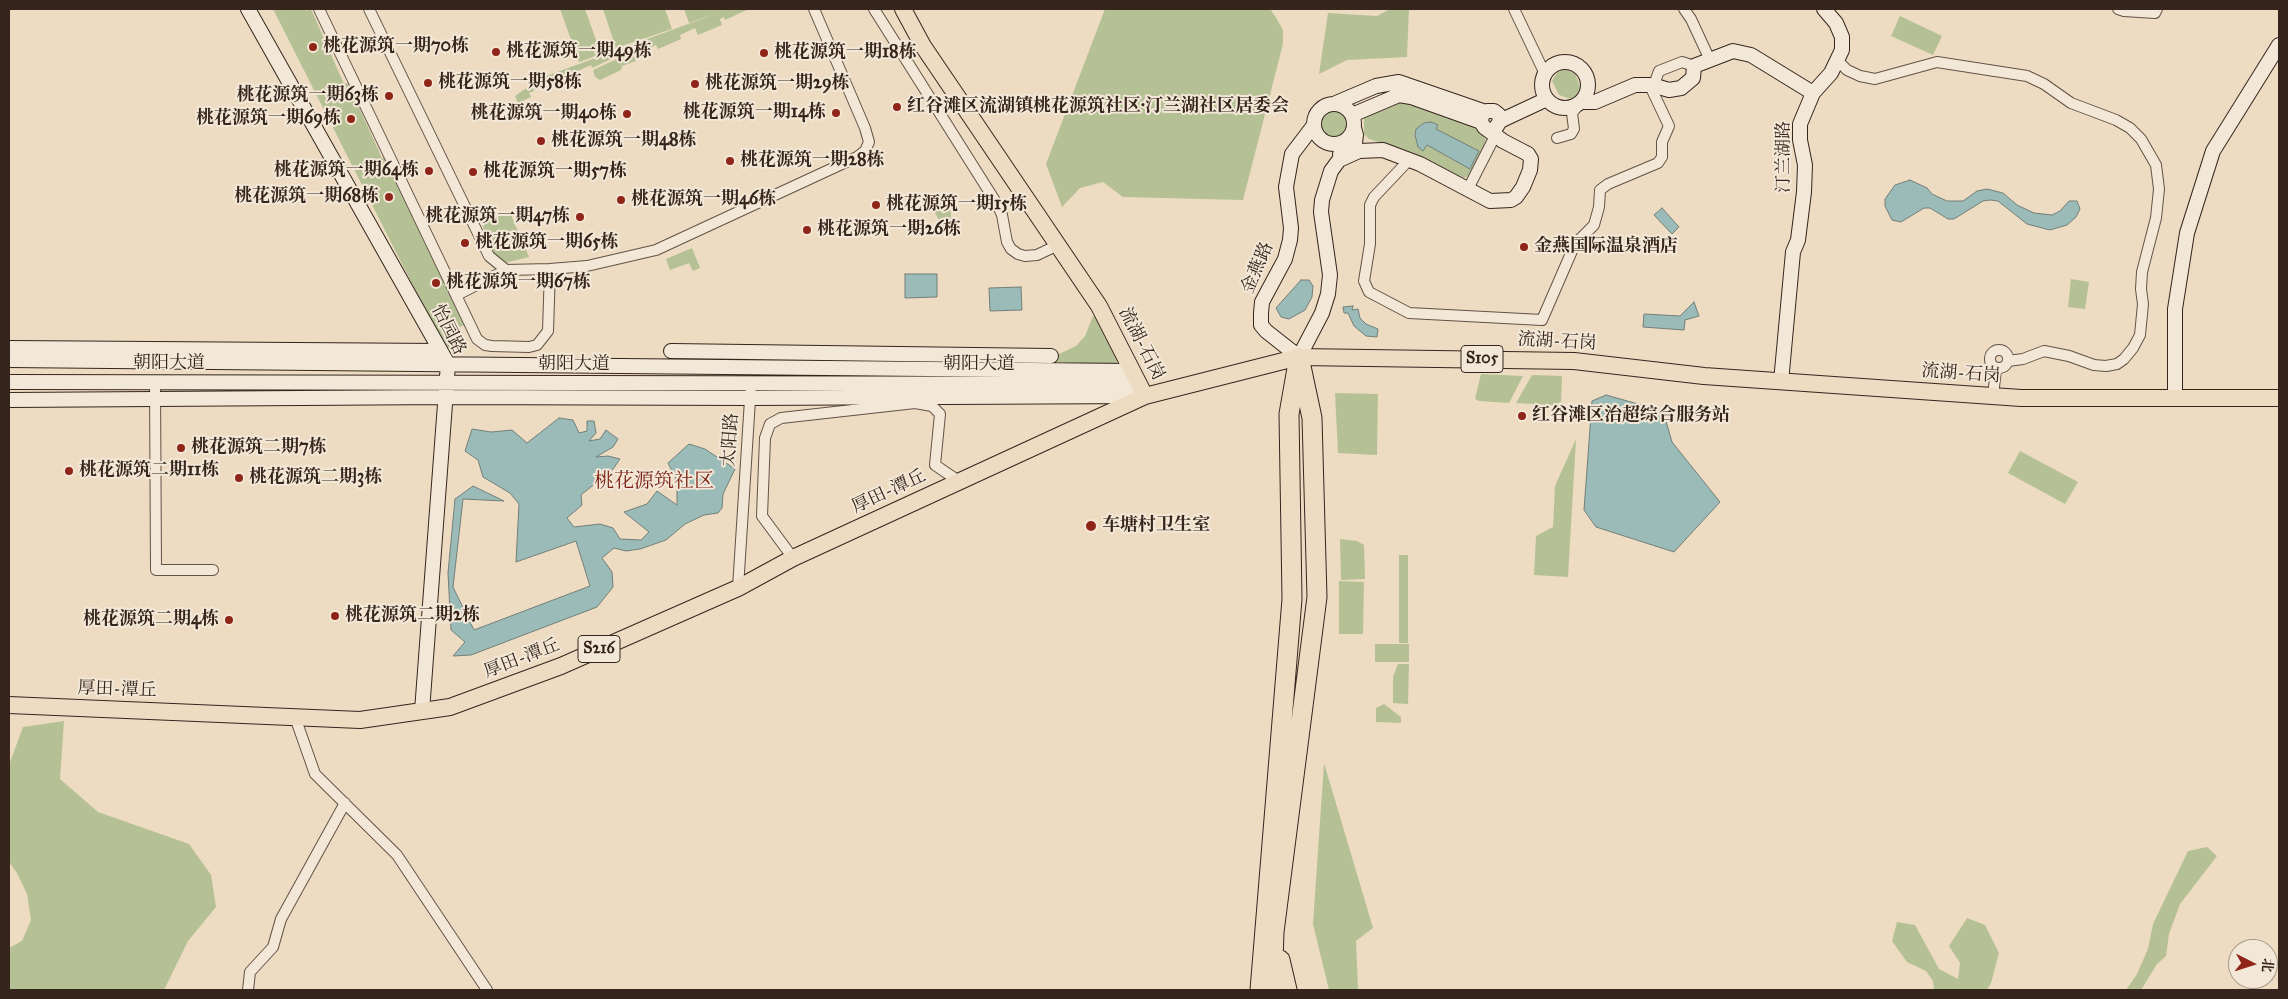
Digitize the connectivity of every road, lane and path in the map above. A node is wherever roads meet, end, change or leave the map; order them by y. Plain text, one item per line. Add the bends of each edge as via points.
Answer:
1 (248, 9) edge
2 (319, 9) edge
3 (369, 9) edge
4 (814, 9) edge
5 (874, 9) edge
6 (903, 9) edge
7 (1514, 9) edge
8 (1684, 9) edge
9 (1824, 9) edge
10 (2118, 9) edge
11 (2157, 9) edge
12 (2279, 45) edge
13 (1710, 60) junction
14 (1838, 61) junction
15 (1694, 66) junction
16 (1545, 74) junction
17 (1652, 85) junction
18 (1813, 93) junction
19 (1546, 97) junction
20 (1581, 102) junction
21 (1336, 104) junction
22 (1354, 126) junction
23 (1495, 127) junction
24 (1315, 129) junction
25 (1557, 138) dead end
26 (1383, 150) junction
27 (1409, 160) junction
28 (1469, 190) junction
29 (1058, 244) junction
30 (550, 269) junction
31 (506, 270) junction
32 (457, 294) junction
33 (9, 348) edge
34 (440, 351) junction
35 (670, 351) dead end
36 (1051, 356) dead end
37 (1299, 356) junction
38 (9, 360) edge
39 (2008, 361) junction
40 (448, 364) junction
41 (1996, 368) junction
42 (9, 382) edge
43 (1781, 382) junction
44 (155, 383) junction
45 (750, 384) junction
46 (847, 384) junction
47 (1139, 384) junction
48 (446, 390) junction
49 (1993, 396) junction
50 (854, 397) junction
51 (750, 398) junction
52 (2175, 398) junction
53 (2279, 398) edge
54 (155, 399) junction
55 (9, 400) edge
56 (861, 410) junction
57 (960, 482) junction
58 (793, 558) junction
59 (213, 570) dead end
60 (738, 588) junction
61 (9, 706) edge
62 (422, 711) junction
63 (296, 717) junction
64 (345, 803) junction
65 (1274, 932) junction
66 (248, 990) edge
67 (486, 990) edge
68 (1260, 990) edge
69 (1272, 990) edge
70 (1287, 990) edge

1 - 34 street, 怡园路
2 - 32 street
3 - 31 street via 489,256
4 - 30 street via 865,128 870,142 865,151 857,158 656,250 587,266
5 - 29 street via 997,204 1011,249 1025,256
6 - 29 main road, 流湖-石岗 via 923,46
7 - 16 street
8 - 13 street
9 - 14 street, 汀兰湖路 via 1842,36
10 - 11 street via 2155,13
12 - 52 street via 2213,151 2187,233 2175,309
13 - 15 street
13 - 18 street via 1742,52
14 - 18 street, 汀兰湖路 via 1832,73
14 - 39 street via 1846,70 1875,79 1937,62 2027,76 2071,103 2116,120 2141,139 2156,166 2159,189 2156,218 2142,272 2140,335 2133,348 2117,364 2106,366 2044,351 2022,360
15 - 17 street via 1682,62 1664,67
15 - 17 street via 1693,78 1681,88 1669,90
16 - 19 street
16 - 20 street via 1564,62 1579,67 1587,80
17 - 20 street via 1635,84 1594,102
17 - 27 street via 1654,97 1669,126 1662,142 1662,157 1658,164 1600,190 1594,225 1575,244 1542,320 1409,313 1365,288 1370,205
18 - 43 street, 汀兰湖路 via 1800,124 1805,164 1804,192 1798,240 1793,252
19 - 20 street via 1552,104 1567,108
19 - 23 street
20 - 25 street via 1572,113 1574,129 1571,134
21 - 22 street, 金燕路 via 1348,109
21 - 23 street, 金燕路 via 1376,86 1400,82
21 - 24 street, 金燕路 via 1329,104 1318,112
22 - 23 street, 金燕路 via 1399,95
22 - 24 street, 金燕路 via 1348,139 1336,144 1323,141
22 - 26 street, 金燕路 via 1362,143
22 - 37 street, 金燕路 via 1355,143 1321,174 1317,212 1325,272 1322,299
23 - 28 street
23 - 28 street, 金燕路 via 1531,159 1523,187 1516,197 1501,202 1490,201
24 - 37 street, 金燕路 via 1299,153 1293,182 1298,221 1296,238 1266,312 1270,328
26 - 27 street, 金燕路
26 - 37 street, 金燕路 via 1359,151 1338,160 1325,185 1321,212 1330,276 1328,294 1322,313
27 - 28 street, 金燕路
29 - 47 main road, 流湖-石岗 via 1099,306
30 - 31 street
30 - 32 street via 548,331 537,345 530,347 484,345 477,339
31 - 32 street
33 - 34 street
34 - 40 street, 怡园路
35 - 36 street
37 - 43 main road, 流湖-石岗 / S105 via 1574,361
37 - 47 main road, 流湖-石岗 / S105
37 - 65 highway via 1312,418 1316,597
37 - 68 highway via 1289,414 1292,599
38 - 40 street, 朝阳大道
39 - 41 street via 2002,368
39 - 41 street via 2005,352 1994,351 1990,362
40 - 47 street, 朝阳大道
40 - 48 street, 怡园路
41 - 49 street
42 - 44 street, 朝阳大道
43 - 49 main road, 流湖-石岗 / S105
44 - 48 street, 朝阳大道
44 - 54 street
45 - 46 street, 朝阳大道
45 - 48 street, 朝阳大道
45 - 51 street, 太阳路
46 - 47 street, 朝阳大道
46 - 50 street
47 - 50 street
47 - 57 main road, 厚田-潭丘 / S216
48 - 51 street
48 - 54 street
48 - 62 street, 怡园路
49 - 52 main road, 流湖-石岗 / S105
50 - 51 street
50 - 56 street
51 - 60 street, 太阳路
52 - 53 main road, 流湖-石岗 / S105
54 - 55 street
54 - 59 street via 156,570
56 - 57 street via 915,404 932,406 940,414 935,465
56 - 58 street via 781,418 770,424 765,438 762,516
57 - 58 main road, 厚田-潭丘 / S216
58 - 60 main road, 厚田-潭丘 / S216
60 - 62 main road, 厚田-潭丘 / S216 via 562,666 450,707
61 - 63 main road, 厚田-潭丘 / S216
62 - 63 main road, 厚田-潭丘 / S216 via 360,720
63 - 64 street via 315,774
64 - 66 street via 281,918 273,947 250,972
64 - 67 street via 397,856
65 - 69 highway
65 - 70 highway

